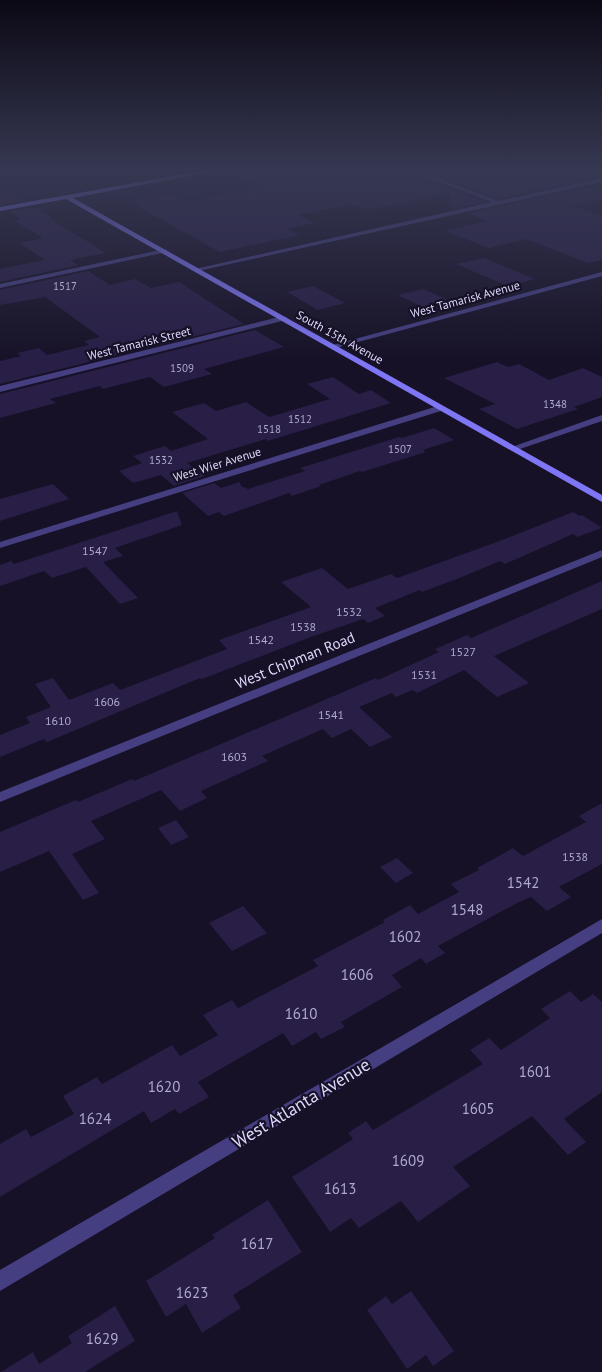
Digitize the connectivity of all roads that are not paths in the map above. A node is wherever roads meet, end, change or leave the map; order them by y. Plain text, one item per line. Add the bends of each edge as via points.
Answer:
1 (134, 234) edge
2 (358, 234) edge
3 (165, 251) junction
4 (198, 269) junction
5 (602, 274) edge
6 (0, 286) edge
7 (283, 318) junction
8 (333, 346) junction
9 (0, 389) edge
10 (441, 408) junction
11 (602, 418) edge
12 (514, 448) junction
13 (602, 499) edge
14 (0, 544) edge
15 (602, 553) edge
16 (0, 797) edge
17 (602, 925) edge
18 (0, 1281) edge

1 - 3 street, South 15th Avenue
2 - 4 street
3 - 4 street, South 15th Avenue
3 - 6 street
4 - 7 street, South 15th Avenue
5 - 8 street, West Tamarisk Avenue
7 - 8 street, South 15th Avenue
7 - 9 street, West Tamarisk Street
8 - 10 street, South 15th Avenue
10 - 12 street, South 15th Avenue
10 - 14 street, West Wier Avenue
11 - 12 street
12 - 13 street, South 15th Avenue
15 - 16 street, West Chipman Road
17 - 18 street, West Atlanta Avenue

